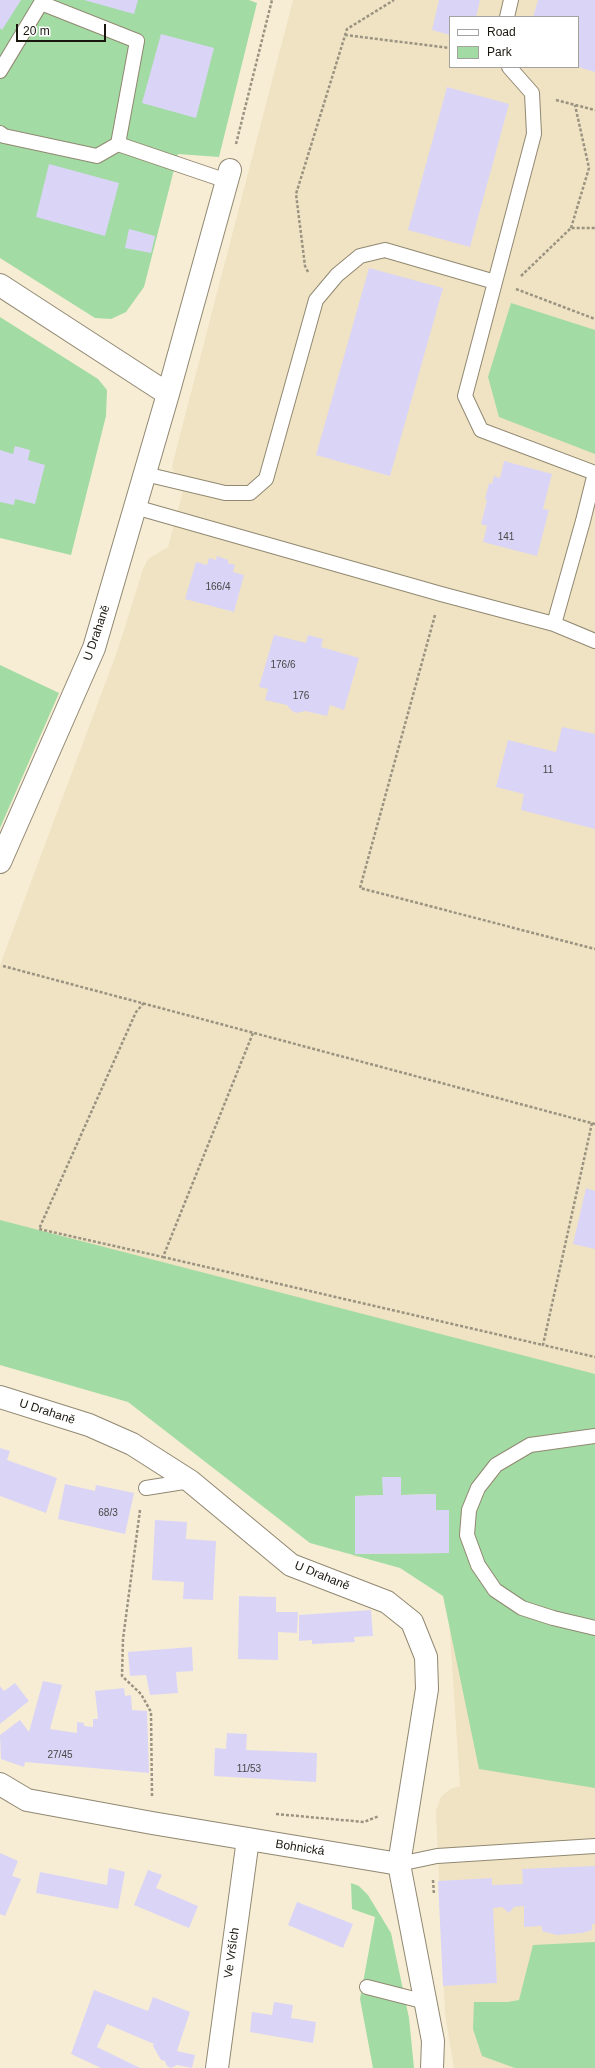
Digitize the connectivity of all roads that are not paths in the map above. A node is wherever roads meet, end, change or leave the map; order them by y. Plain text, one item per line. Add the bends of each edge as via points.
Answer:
1 (511, 0) edge
2 (507, 16) edge
3 (510, 68) edge
4 (0, 71) edge
5 (0, 133) edge
6 (118, 144) junction
7 (228, 176) joint
8 (495, 282) junction
9 (0, 285) edge
10 (168, 394) junction
11 (595, 473) edge
12 (145, 474) junction
13 (135, 507) junction
14 (554, 624) junction
15 (595, 641) edge
16 (0, 862) edge
17 (0, 1397) edge
18 (595, 1436) edge
19 (190, 1481) junction
20 (146, 1488) road end
21 (595, 1628) edge
22 (0, 1784) edge
23 (248, 1839) junction
24 (595, 1846) edge
25 (399, 1864) junction
26 (367, 1987) dead end
27 (426, 2002) junction
28 (217, 2068) edge
29 (432, 2068) edge

1 - 2 lane
3 - 8 lane via 532,93 534,134
4 - 6 lane via 41,3 137,40
5 - 6 lane via 97,156
6 - 7 lane
7 - 10 street, U Drahaně
8 - 11 lane via 465,396 481,430
8 - 12 lane via 385,250 360,256 337,275 316,300 266,479 250,493 225,493
9 - 10 street
10 - 12 street, U Drahaně
11 - 14 lane
12 - 13 street, U Drahaně
13 - 14 lane
13 - 16 street, U Drahaně via 94,648
14 - 15 lane
17 - 19 street, U Drahaně via 96,1428 132,1444
18 - 21 lane via 530,1445 496,1465 478,1488 469,1510 467,1535 478,1565 495,1590 522,1608
19 - 20 lane
19 - 25 street, U Drahaně via 291,1565 387,1602 412,1622 426,1657 427,1689
22 - 23 street, Bohnická via 28,1800
23 - 25 street, Bohnická
23 - 28 street, Ve Vrších
24 - 25 lane via 437,1856
25 - 27 street
26 - 27 lane
27 - 29 street via 433,2041

